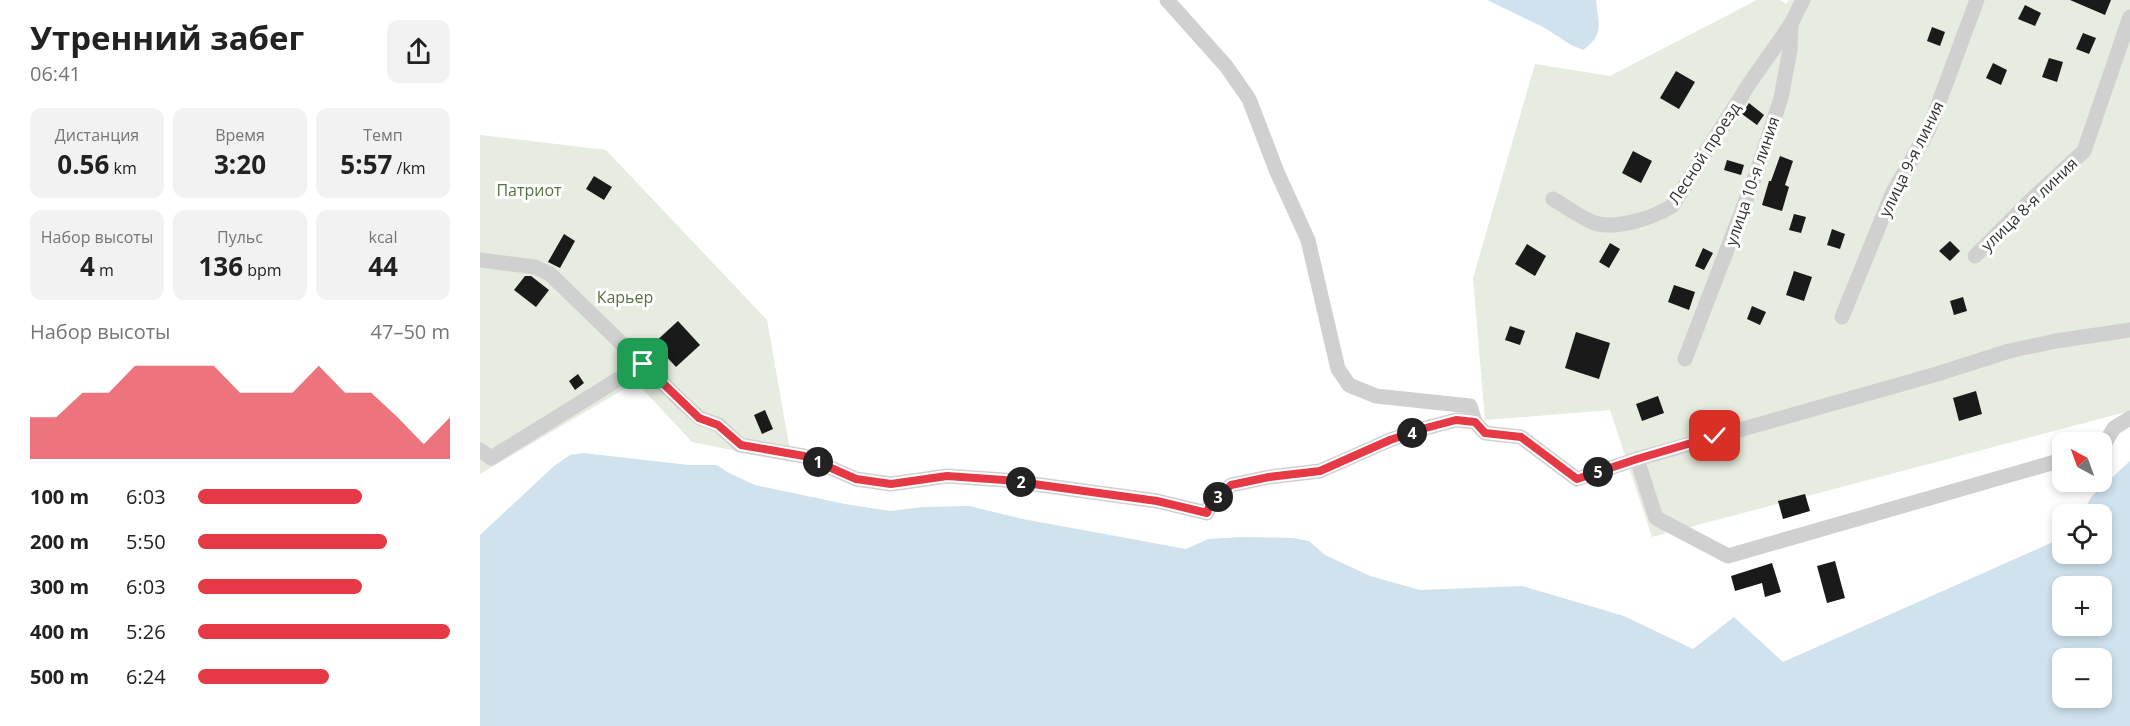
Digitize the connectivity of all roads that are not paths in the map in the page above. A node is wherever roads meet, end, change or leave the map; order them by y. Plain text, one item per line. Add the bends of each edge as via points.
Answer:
1 (1167, 0) edge
2 (1803, 0) edge
3 (1977, 0) edge
4 (2130, 17) edge
5 (1791, 24) junction
6 (1553, 199) dead end
7 (1975, 256) dead end
8 (480, 260) edge
9 (1842, 317) dead end
10 (2130, 330) edge
11 (1685, 359) dead end
12 (643, 364) junction
13 (2130, 418) edge
14 (1475, 422) junction
15 (2112, 432) edge
16 (480, 450) edge
17 (1637, 459) junction
18 (2052, 463) edge

1 - 14 street via 1226,66 1249,99 1308,240 1338,369 1349,384 1376,396 1470,406
2 - 5 street, улица 10-я линия
3 - 9 street, улица 9-я линия via 1929,129 1892,194
4 - 7 street, улица 8-я линия via 2084,151
5 - 6 street, Лесной проезд via 1672,206 1642,219 1602,225
5 - 11 street, улица 10-я линия via 1781,98
8 - 12 street via 535,267 550,274
10 - 17 street via 2009,351
12 - 14 street via 699,418 718,425 741,445 804,456 856,479 891,484 947,476 1004,480 1157,501 1207,513 1231,485 1320,471 1422,429 1456,420
12 - 16 street via 491,458
13 - 15 street
14 - 17 street via 1485,433 1521,437 1577,479
17 - 18 street via 1656,518 1728,556

